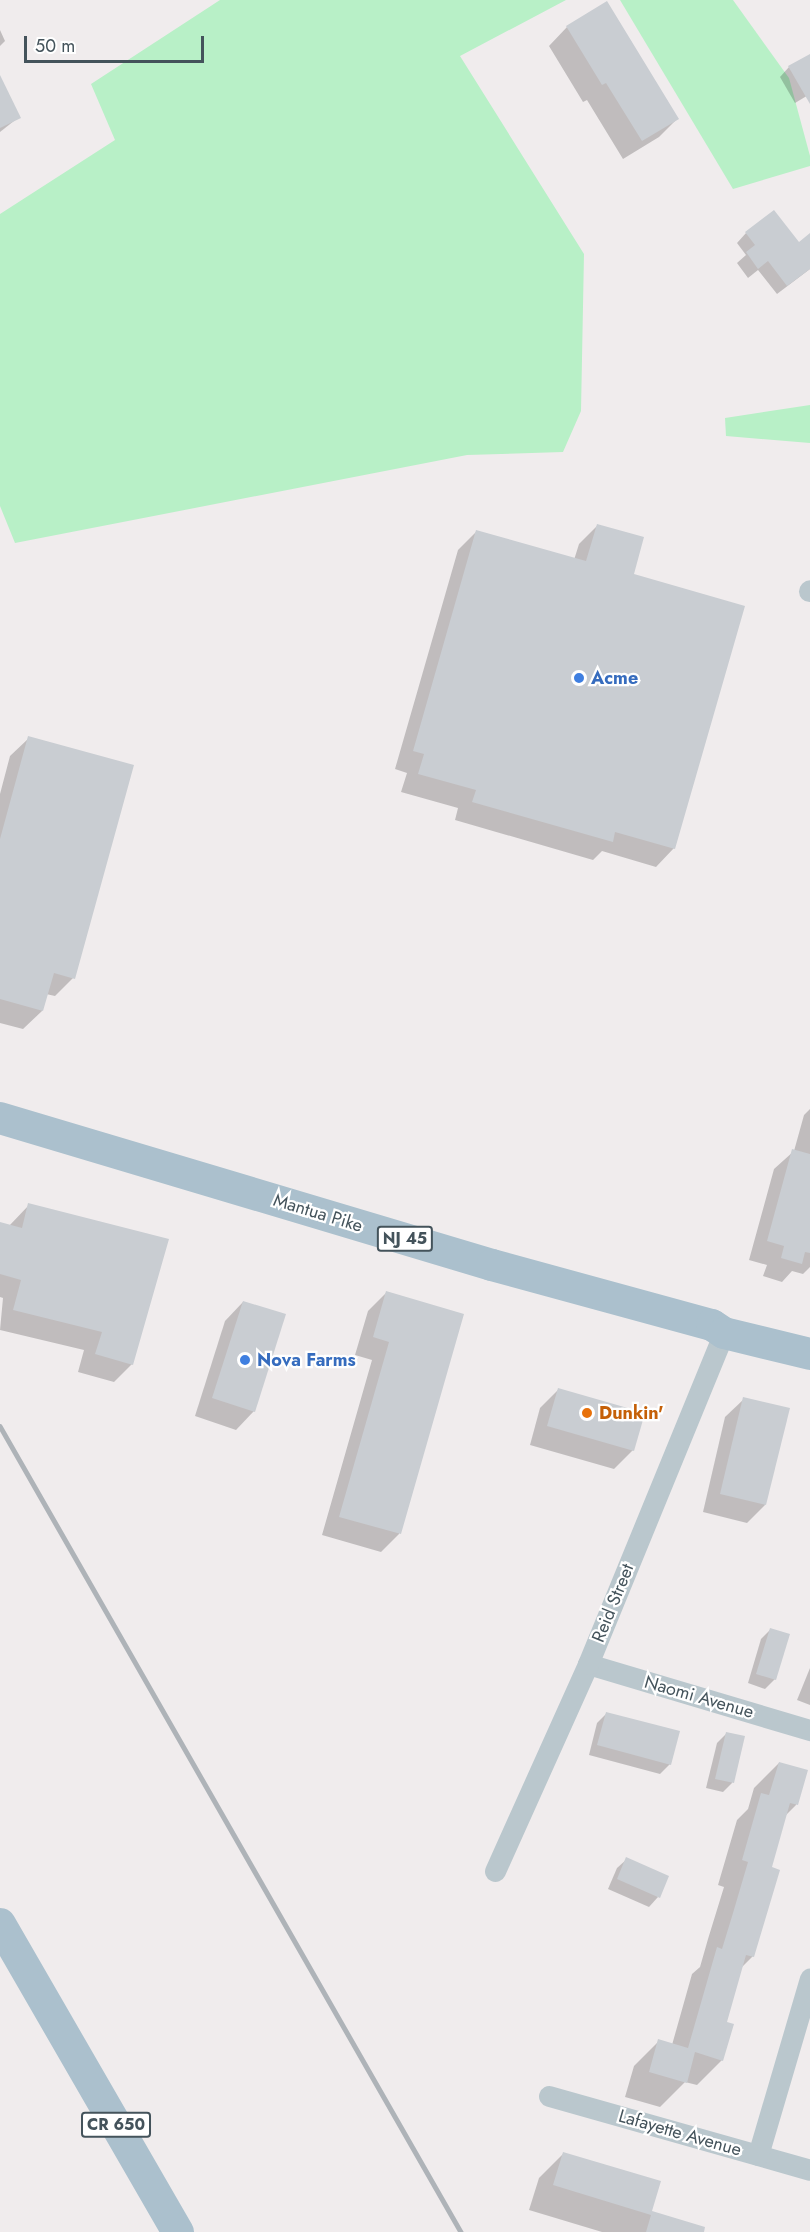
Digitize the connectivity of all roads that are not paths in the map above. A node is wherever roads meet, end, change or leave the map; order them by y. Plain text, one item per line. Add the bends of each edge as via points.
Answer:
1 (0, 1118) edge
2 (724, 1333) junction
3 (810, 1354) edge
4 (588, 1664) junction
5 (810, 1730) edge
6 (495, 1871) dead end
7 (0, 1924) edge
8 (810, 1978) edge
9 (549, 2096) dead end
10 (758, 2155) junction
11 (810, 2170) edge
12 (178, 2232) edge

1 - 2 main road, Mantua Pike / NJ 45 via 492,1265 712,1325
2 - 3 main road, Mantua Pike / NJ 45
2 - 4 street, Reid Street
4 - 5 street, Naomi Avenue
4 - 6 street, Reid Street
7 - 12 main road, CR 650
8 - 10 street
9 - 10 street, Lafayette Avenue
10 - 11 street, Lafayette Avenue

